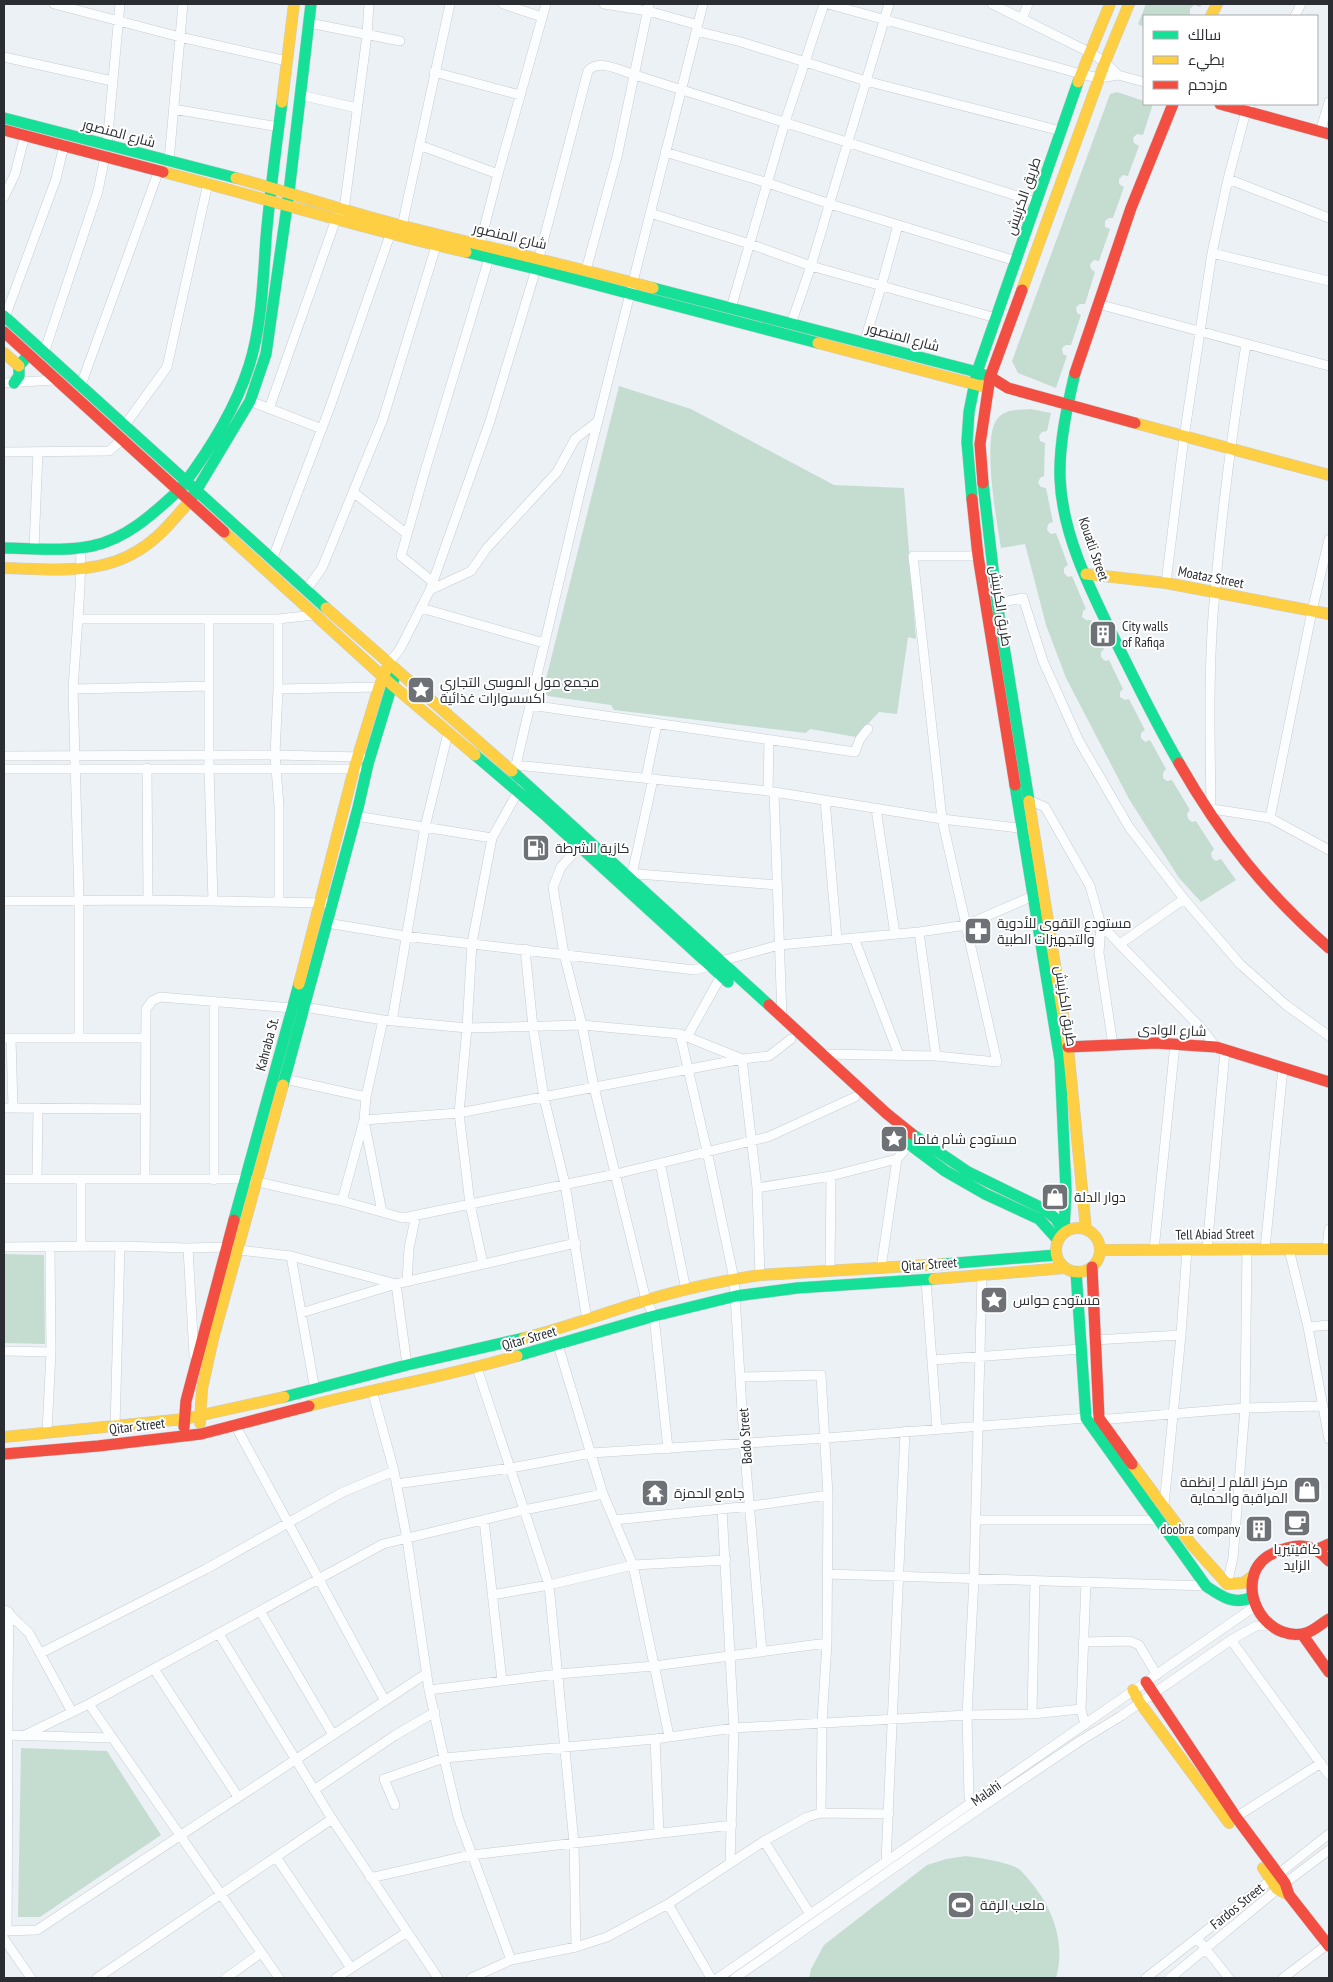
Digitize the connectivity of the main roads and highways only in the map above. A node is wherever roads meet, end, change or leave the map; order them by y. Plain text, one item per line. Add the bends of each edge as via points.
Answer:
1 (294, 4) edge
2 (311, 4) edge
3 (1110, 4) edge
4 (1129, 4) edge
5 (1173, 105) edge
6 (1227, 105) edge
7 (1248, 108) edge
8 (4, 118) edge
9 (4, 130) edge
10 (1325, 133) edge
11 (106, 150) junction
12 (270, 194) junction
13 (288, 198) junction
14 (398, 233) junction
15 (478, 250) junction
16 (537, 263) junction
17 (631, 288) junction
18 (4, 316) edge
19 (4, 332) edge
20 (4, 353) edge
21 (28, 355) junction
22 (19, 366) junction
23 (976, 378) junction
24 (989, 382) junction
25 (9, 383) edge
26 (1067, 406) junction
27 (1329, 475) edge
28 (187, 480) junction
29 (198, 490) junction
30 (178, 491) junction
31 (189, 502) junction
32 (4, 548) edge
33 (4, 568) edge
34 (1086, 574) junction
35 (1329, 614) edge
36 (393, 666) junction
37 (384, 683) junction
38 (1028, 828) junction
39 (326, 903) junction
40 (1329, 948) edge
41 (716, 964) junction
42 (298, 1007) junction
43 (1068, 1047) junction
44 (1329, 1082) edge
45 (1086, 1229) junction
46 (1061, 1236) junction
47 (1328, 1249) edge
48 (1100, 1250) junction
49 (1056, 1255) junction
50 (1065, 1268) junction
51 (1092, 1268) junction
52 (860, 1269) junction
53 (1076, 1272) junction
54 (861, 1285) junction
55 (199, 1416) junction
56 (184, 1420) junction
57 (94, 1428) junction
58 (34, 1434) junction
59 (201, 1434) junction
60 (185, 1435) junction
61 (4, 1437) edge
62 (98, 1446) junction
63 (37, 1450) junction
64 (4, 1454) edge
65 (1329, 1544) edge
66 (1192, 1545) junction
67 (1316, 1550) junction
68 (1182, 1553) junction
69 (1329, 1561) edge
70 (1253, 1576) junction
71 (1253, 1602) junction
72 (1329, 1619) edge
73 (1302, 1634) junction
74 (1329, 1672) edge
75 (1146, 1682) road end
76 (1133, 1690) road end
77 (1277, 1881) junction
78 (1329, 1945) edge

1 - 12 main road
2 - 13 main road
3 - 23 main road, طريق الكرنيش via 1081,74
4 - 24 main road, طريق الكرنيش
5 - 26 main road, Kouatli Street via 1155,144 1098,304
6 - 7 main road
7 - 10 main road
8 - 11 main road, شارع المنصور
9 - 11 main road, شارع المنصور via 64,145
11 - 12 main road, شارع المنصور via 169,161
11 - 12 main road, شارع المنصور via 208,183
12 - 13 main road, شارع المنصور
12 - 28 main road via 254,349 240,392
13 - 14 main road, شارع المنصور via 344,210
13 - 14 main road, شارع المنصور via 336,220
13 - 29 main road via 266,354 250,401
14 - 15 main road, شارع المنصور
15 - 16 main road, شارع المنصور via 491,247
15 - 16 main road, شارع المنصور via 489,259
16 - 17 main road, شارع المنصور
16 - 17 main road, شارع المنصور via 586,270
17 - 23 main road, شارع المنصور
17 - 23 main road, شارع المنصور via 731,308 864,343
18 - 28 main road
19 - 21 main road
20 - 22 main road
21 - 22 main road
21 - 30 main road
22 - 25 main road via 19,376
23 - 24 main road, شارع المنصور
23 - 38 main road, طريق الكرنيش via 967,442 978,556
24 - 26 main road, شارع المنصور
24 - 38 main road, طريق الكرنيش via 980,444 982,475 997,603 1029,800
26 - 27 main road, شارع المنصور
26 - 34 main road, Kouatli Street via 1060,481 1068,524
28 - 29 main road
28 - 30 main road
29 - 31 main road
29 - 36 main road
30 - 31 main road
30 - 32 main road via 128,531 103,543 81,548
31 - 33 main road via 168,526 138,551 109,564 80,568
31 - 37 main road
34 - 35 main road, Moataz Street via 1166,584
34 - 40 main road, Kouatli Street via 1143,696 1208,808 1250,869
36 - 37 main road, Kahraba St.
36 - 41 main road via 512,766 526,783 628,873
37 - 39 main road, Kahraba St. via 354,768
37 - 39 main road, Kahraba St. via 356,816
37 - 41 main road via 499,776
38 - 43 main road, طريق الكرنيش
38 - 46 main road, طريق الكرنيش via 1033,896 1060,1060 1066,1191
39 - 42 main road, Kahraba St.
39 - 42 main road, Kahraba St. via 326,923
41 - 46 main road via 721,976 910,1145 945,1171 1039,1219
41 - 46 main road via 782,1017 917,1138 968,1172 1044,1209 1056,1218
42 - 55 main road, Kahraba St. via 285,1079 213,1340
42 - 56 main road, Kahraba St. via 226,1246
43 - 44 main road, شارع الوادى via 1156,1043 1220,1049
43 - 45 main road, طريق الكرنيش
45 - 46 main road via 1074,1228
45 - 48 main road via 1096,1237
46 - 49 main road
47 - 48 main road, Tell Abiad Street
48 - 51 main road
49 - 50 main road
49 - 52 main road, Qitar Street
50 - 53 main road
50 - 54 main road, Qitar Street
51 - 53 main road
51 - 66 main road via 1098,1418
52 - 54 main road
52 - 55 main road, Qitar Street via 734,1279 646,1300 587,1320 473,1351
53 - 68 main road via 1086,1418
54 - 59 main road, Qitar Street via 797,1288 736,1296 654,1316 477,1368 372,1390
55 - 56 main road, Qitar Street
55 - 59 main road, Kahraba St.
56 - 57 main road, Qitar Street
56 - 60 main road, Kahraba St.
57 - 58 main road, Qitar Street
57 - 62 main road
58 - 61 main road, Qitar Street
58 - 63 main road
59 - 60 main road, Qitar Street
60 - 62 main road, Qitar Street
62 - 63 main road, Qitar Street
63 - 64 main road, Qitar Street
65 - 67 main road
66 - 68 main road
66 - 70 main road via 1227,1584 1244,1584
67 - 69 main road
67 - 70 main road via 1292,1545 1280,1548 1264,1559
68 - 71 main road via 1206,1586 1228,1600
70 - 71 main road
71 - 73 main road via 1261,1618 1270,1626 1280,1632
72 - 73 main road via 1317,1629
73 - 74 main road
75 - 77 main road
76 - 77 main road
77 - 78 main road

